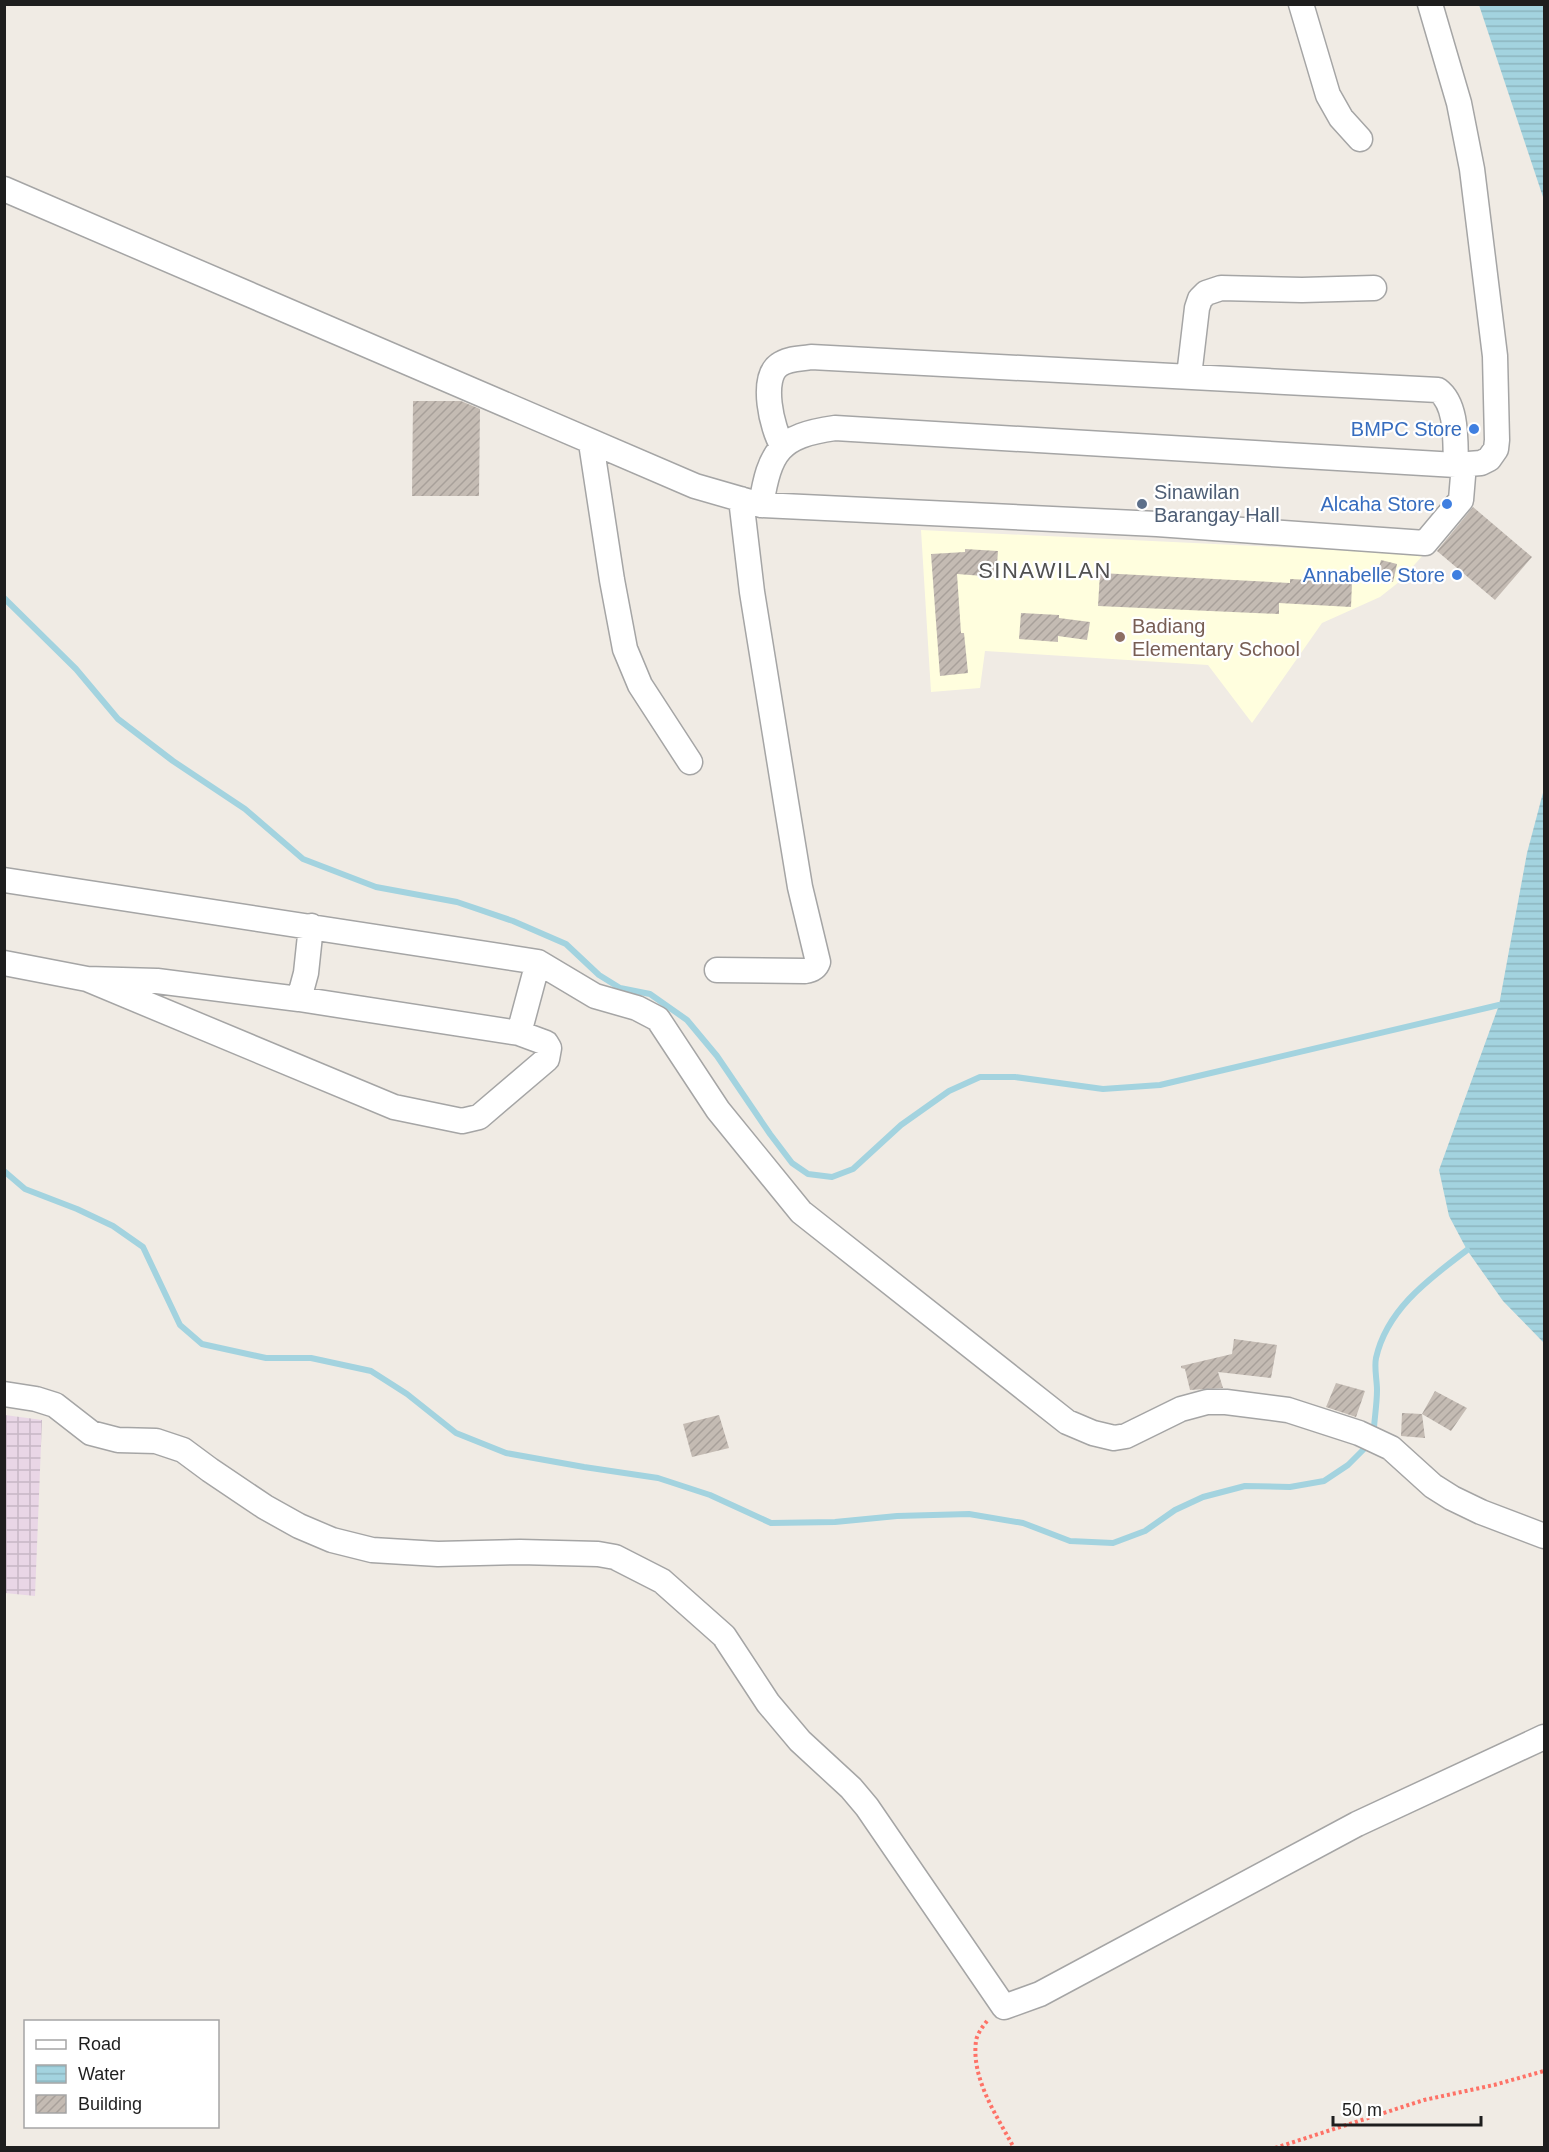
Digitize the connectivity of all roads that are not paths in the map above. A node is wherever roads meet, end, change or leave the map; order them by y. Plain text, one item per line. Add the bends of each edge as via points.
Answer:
1 (1301, 4) edge
2 (1430, 4) edge
3 (1360, 139) dead end
4 (4, 189) edge
5 (1374, 288) dead end
6 (1189, 376) junction
7 (591, 442) junction
8 (782, 445) junction
9 (1460, 465) junction
10 (751, 502) junction
11 (690, 762) dead end
12 (4, 880) edge
13 (311, 926) junction
14 (538, 962) junction
15 (4, 963) edge
16 (717, 970) dead end
17 (87, 979) junction
18 (299, 999) junction
19 (519, 1033) junction
20 (4, 1394) edge
21 (1545, 1536) edge
22 (1545, 1737) edge

1 - 3 street via 1328,95 1341,118
2 - 9 street via 1459,103 1472,169 1495,356 1496,449 1481,463
4 - 7 street
5 - 6 street via 1221,288 1206,293 1197,308
6 - 8 street via 811,357 790,360 780,363 770,381 772,422
6 - 9 street via 1438,390 1450,405
7 - 10 street via 695,486
7 - 11 street via 625,649 640,685
8 - 9 street via 815,431 835,428
8 - 10 street
9 - 10 street via 1461,500 1425,543
10 - 16 street via 752,592 800,887 818,962 805,971
12 - 13 street
13 - 14 street
13 - 18 street
14 - 19 street
14 - 21 street via 595,996 637,1008 658,1019 718,1110 801,1212 1067,1422 1114,1438 1207,1402 1288,1410 1392,1448 1452,1498
15 - 17 street
17 - 18 street via 156,981
17 - 19 street via 394,1107 462,1122 479,1118 547,1059 546,1043
18 - 19 street
20 - 22 street via 55,1405 91,1433 118,1440 156,1440 183,1450 265,1507 332,1540 372,1550 438,1554 598,1554 615,1557 662,1581 724,1636 768,1703 800,1742 867,1807 1004,2007 1040,1994 1357,1824

